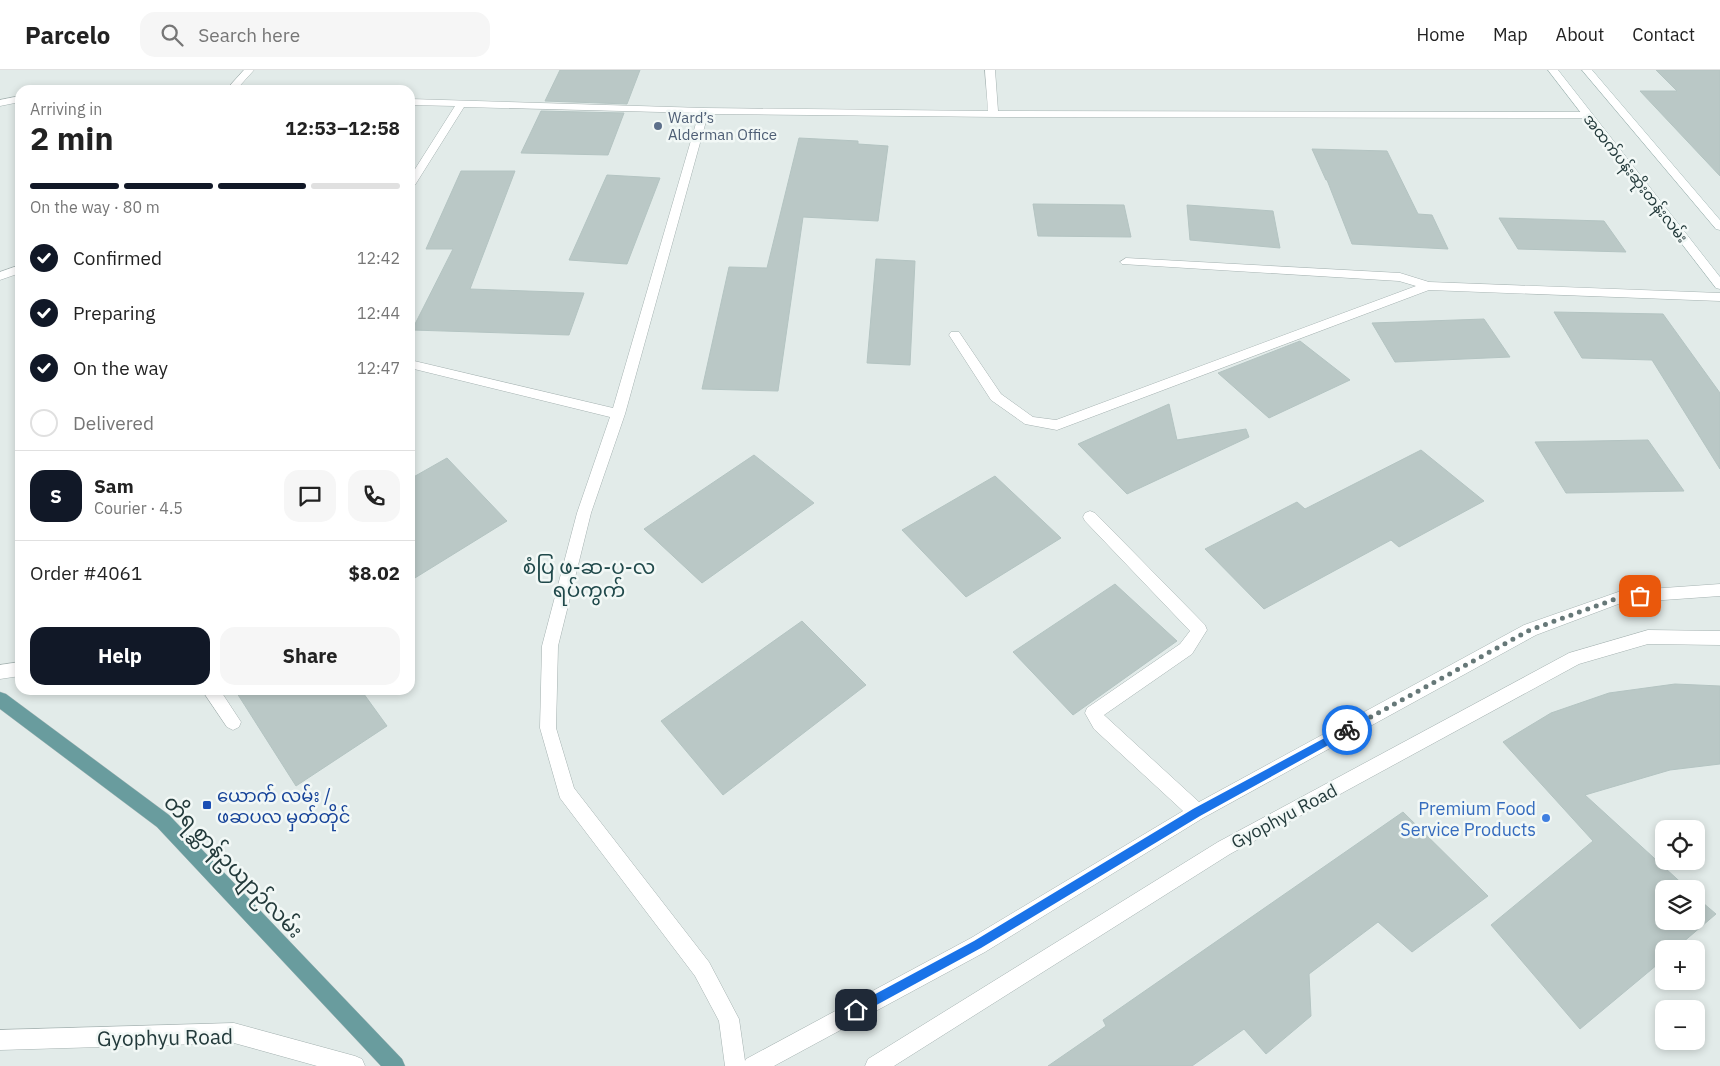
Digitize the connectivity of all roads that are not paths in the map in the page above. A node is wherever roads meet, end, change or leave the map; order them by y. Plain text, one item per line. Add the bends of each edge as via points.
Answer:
1 (249, 70) edge
2 (990, 70) edge
3 (1553, 70) edge
4 (1587, 70) edge
5 (236, 85) edge
6 (15, 100) edge
7 (415, 102) edge
8 (0, 103) edge
9 (461, 104) junction
10 (704, 112) junction
11 (993, 114) junction
12 (1588, 115) junction
13 (415, 177) edge
14 (1720, 227) edge
15 (1126, 262) dead end
16 (1703, 263) junction
17 (1720, 263) edge
18 (15, 271) edge
19 (0, 276) edge
20 (1720, 285) edge
21 (1428, 286) junction
22 (1720, 297) edge
23 (955, 335) dead end
24 (415, 365) edge
25 (618, 414) junction
26 (1090, 518) dead end
27 (1720, 590) edge
28 (1720, 638) edge
29 (15, 670) edge
30 (0, 672) edge
31 (214, 695) edge
32 (0, 699) edge
33 (233, 722) dead end
34 (1197, 812) junction
35 (0, 1040) edge
36 (355, 1066) edge
37 (395, 1066) edge
38 (735, 1066) edge
39 (753, 1066) edge
40 (875, 1066) edge

1 - 5 street
2 - 11 street
3 - 12 street, အထက်ပန်းဆိုးတန်းလမ်း
4 - 14 street, အထက်ပန်းဆိုးတန်းလမ်း
6 - 8 street
7 - 9 street
9 - 10 street
9 - 13 street
10 - 11 street
10 - 25 street
11 - 12 street
12 - 16 street, အထက်ပန်းဆိုးတန်းလမ်း
15 - 21 street via 1400,277
16 - 17 street
16 - 20 street, အထက်ပန်းဆိုးတန်းလမ်း
18 - 19 street
21 - 22 street
21 - 23 street via 1057,425 1030,421 996,397
24 - 25 street
25 - 38 street via 584,513 550,646 548,728 566,792 702,969 729,1018
26 - 34 street via 1199,630 1186,649 1093,713 1100,724
27 - 34 street via 1621,597 1530,630
28 - 40 street, Gyophyu Road via 1648,637 1575,658 1224,848
29 - 30 street
31 - 33 street
32 - 37 main road, တိရစ္ဆာန်ဥယျာဉ်လမ်း via 163,821
34 - 39 street via 978,944
35 - 36 street, Gyophyu Road via 234,1033

